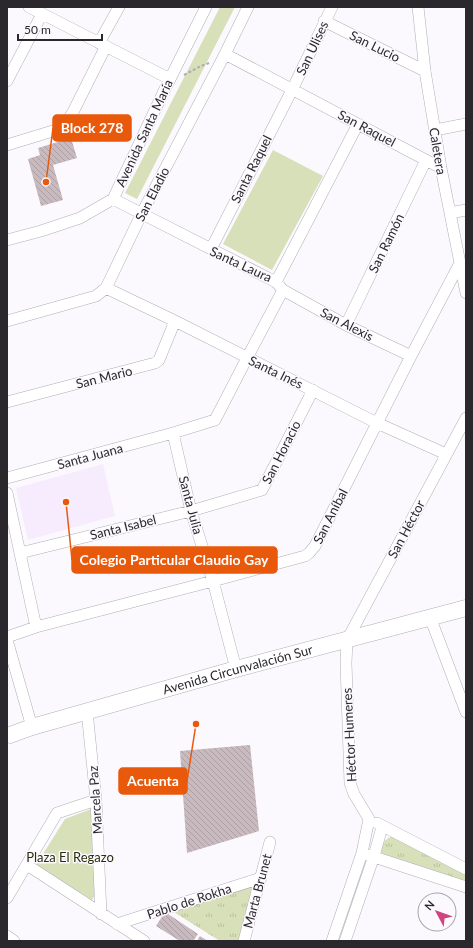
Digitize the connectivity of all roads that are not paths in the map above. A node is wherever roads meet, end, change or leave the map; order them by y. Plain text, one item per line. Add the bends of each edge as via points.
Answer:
1 (29, 7) edge
2 (119, 7) edge
3 (206, 7) edge
4 (248, 7) edge
5 (332, 7) edge
6 (418, 7) edge
7 (42, 14) junction
8 (324, 21) junction
9 (103, 45) junction
10 (225, 54) junction
11 (425, 71) junction
12 (170, 79) junction
13 (7, 81) edge
14 (292, 90) junction
15 (358, 124) junction
16 (466, 124) edge
17 (435, 130) junction
18 (7, 145) edge
19 (426, 160) junction
20 (441, 168) junction
21 (113, 199) junction
22 (466, 210) edge
23 (142, 213) junction
24 (450, 213) junction
25 (7, 240) edge
26 (211, 249) junction
27 (460, 263) junction
28 (280, 286) junction
29 (106, 288) junction
30 (466, 293) edge
31 (7, 321) edge
32 (175, 321) junction
33 (346, 325) junction
34 (411, 356) junction
35 (247, 358) junction
36 (312, 390) junction
37 (7, 402) edge
38 (466, 418) edge
39 (377, 423) junction
40 (172, 433) junction
41 (446, 454) junction
42 (7, 478) edge
43 (7, 493) edge
44 (191, 511) junction
45 (20, 553) junction
46 (213, 581) junction
47 (466, 608) edge
48 (430, 617) junction
49 (36, 626) junction
50 (7, 638) edge
51 (347, 640) junction
52 (236, 670) junction
53 (87, 712) junction
54 (466, 712) edge
55 (32, 727) junction
56 (8, 735) edge
57 (96, 800) junction
58 (369, 819) junction
59 (382, 827) junction
60 (270, 842) dead end
61 (362, 853) junction
62 (374, 856) junction
63 (27, 865) junction
64 (466, 869) edge
65 (261, 878) junction
66 (466, 887) edge
67 (7, 898) edge
68 (101, 914) junction
69 (118, 924) junction
70 (7, 936) edge
71 (333, 939) edge
72 (14, 941) edge
73 (144, 941) edge
74 (244, 941) edge
75 (346, 941) edge

1 - 7 street
2 - 9 street
3 - 12 street, Avenida Santa María
4 - 10 street, San Eladio
5 - 8 street, San Ulises
6 - 11 street, Caletera
7 - 9 street
7 - 13 street
8 - 11 street, San Lucio
8 - 14 street, San Ulises
9 - 12 street
9 - 18 street via 65,124 56,130
10 - 14 street, San Raquel
10 - 23 street, San Eladio
11 - 17 street, Caletera
12 - 21 street, Avenida Santa María
14 - 15 street, San Raquel
14 - 26 street, Santa Raquel
15 - 19 street, San Raquel
15 - 28 street, Santa Laura
16 - 17 street
17 - 20 street, Caletera
19 - 20 street, San Raquel
19 - 33 street, San Ramón
20 - 24 street, Caletera
21 - 23 street, Santa Laura
21 - 25 street, Avenida Santa María via 80,218
22 - 24 street
23 - 26 street, Santa Laura
23 - 29 street, San Eladio
24 - 27 street, Caletera
26 - 28 street, Santa Laura
27 - 30 street, Caletera
27 - 34 street, San Aníbal
28 - 33 street, San Alexis
28 - 35 street, Santa Juana
29 - 31 street via 96,296
29 - 32 street, Santa Inés
32 - 35 street, Santa Inés
32 - 37 street, San Mario via 159,360 155,363
33 - 34 street, San Alexis
34 - 39 street, San Aníbal
35 - 36 street, Santa Inés
35 - 40 street, Santa Juana via 215,420
36 - 39 street, Santa Inés
36 - 44 street, San Horacio via 262,490
38 - 41 street, San Héctor
39 - 41 street, Santa Inés
39 - 46 street, San Aníbal via 312,550 305,556
40 - 42 street, Santa Juana
40 - 44 street, Santa Julia
41 - 51 street, San Héctor
43 - 45 street
44 - 45 street, Santa Isabel
44 - 46 street, Santa Julia
45 - 49 street
46 - 49 street, San Aníbal
46 - 52 street, Santa Julia
47 - 48 main road, Avenida Circunvalación Sur
48 - 51 main road, Avenida Circunvalación Sur
48 - 54 street
49 - 50 street, San Aníbal
50 - 55 street
51 - 52 main road, Avenida Circunvalación Sur
51 - 58 street, Héctor Humeres via 350,783
52 - 53 main road, Avenida Circunvalación Sur
53 - 55 main road, Avenida Circunvalación Sur
53 - 57 street, Marcela Paz
55 - 56 main road, Avenida Circunvalación Sur
57 - 63 street via 57,813
57 - 68 street, Marcela Paz
58 - 59 street
58 - 61 street
59 - 62 street
59 - 64 street
60 - 65 street, Marta Brunet
61 - 62 street
61 - 71 street
62 - 66 street
62 - 75 street
63 - 67 street
63 - 68 street
65 - 69 street, Pablo de Rokha
65 - 74 street, Marta Brunet
68 - 69 street
69 - 73 street
70 - 72 street
71 - 75 street

